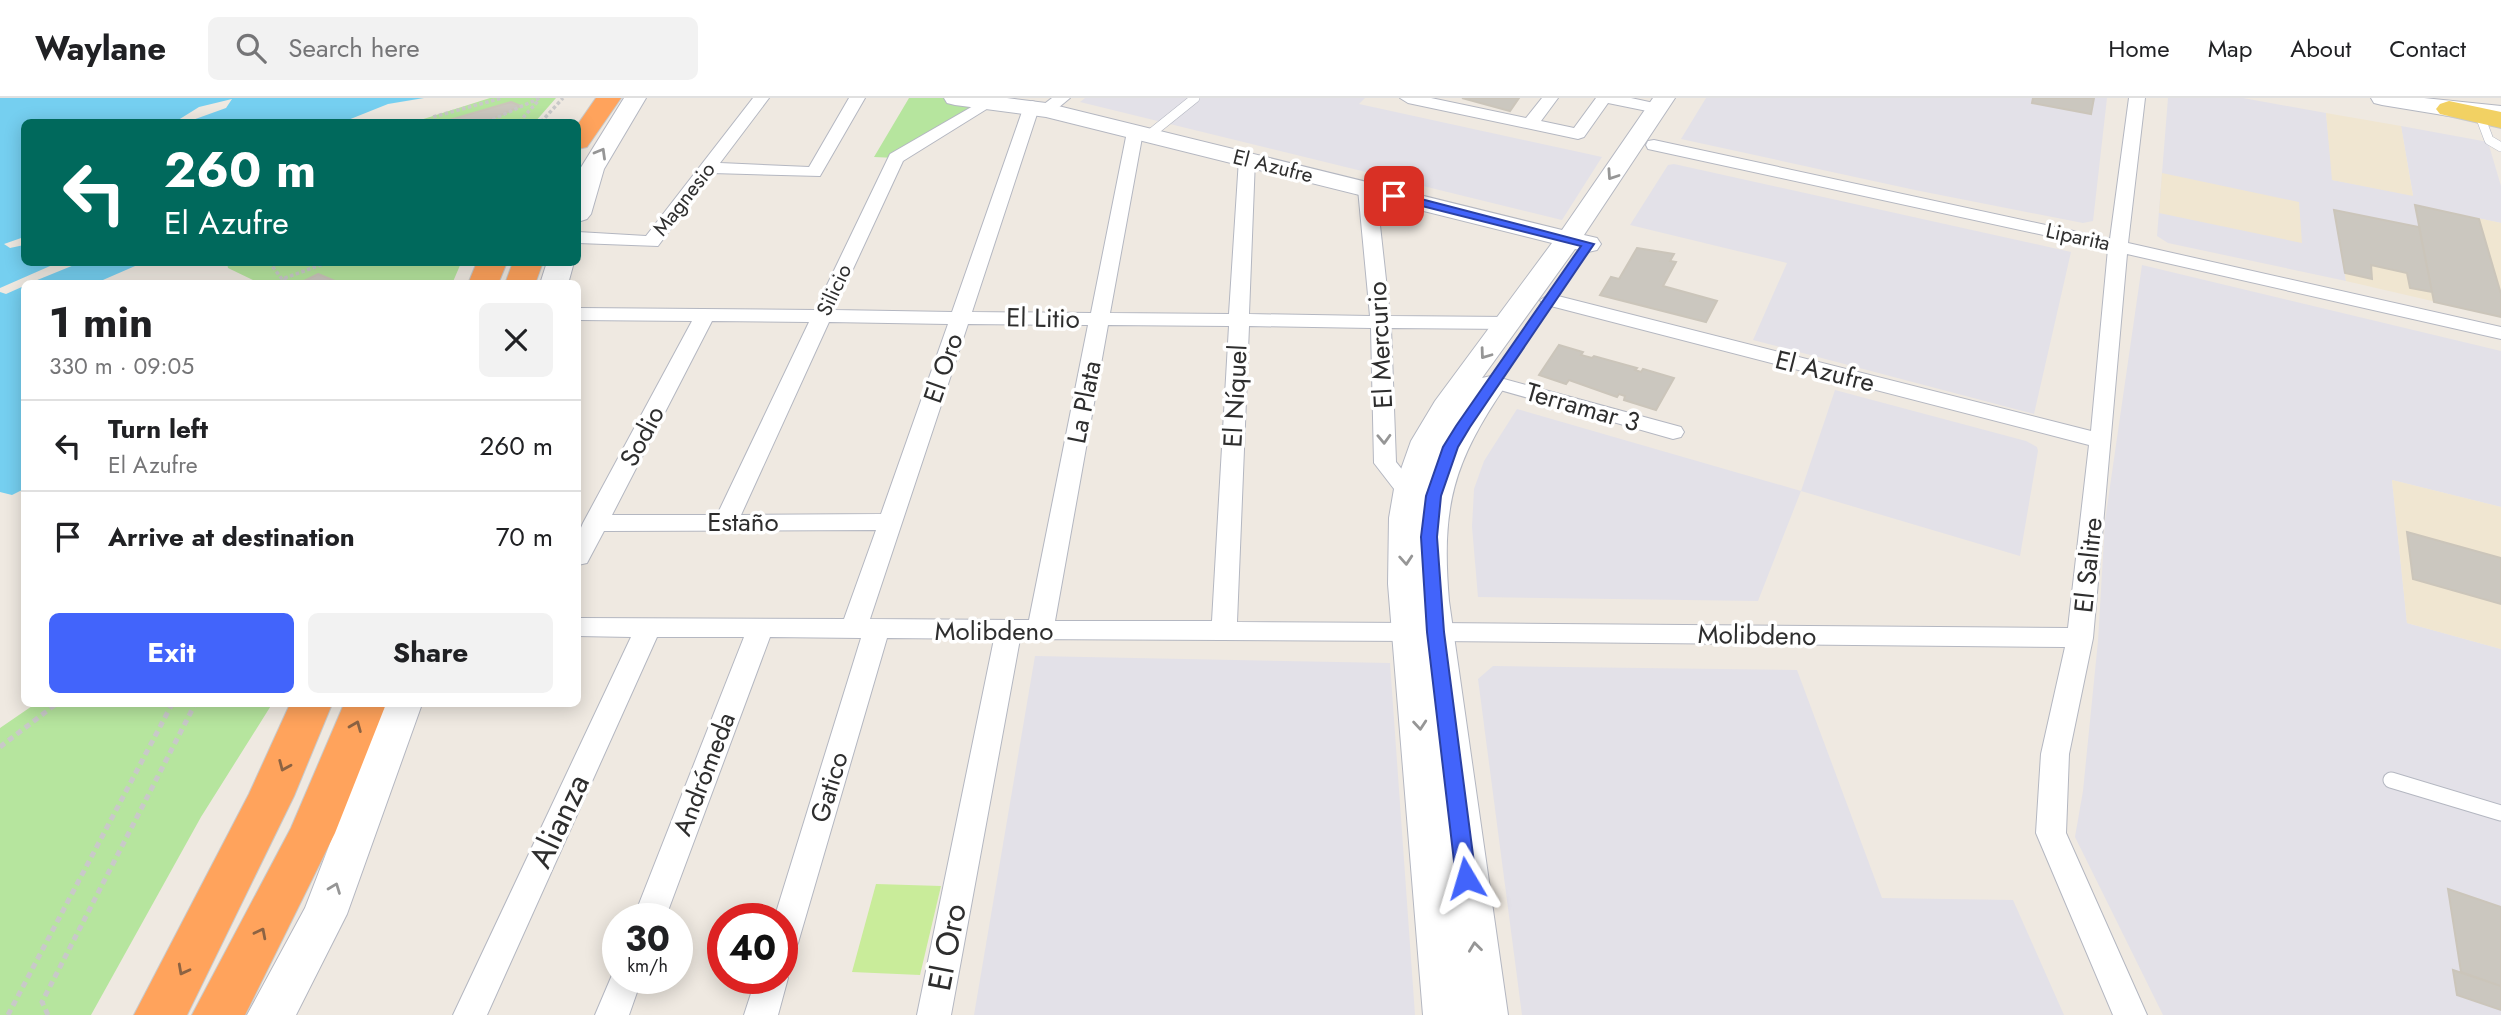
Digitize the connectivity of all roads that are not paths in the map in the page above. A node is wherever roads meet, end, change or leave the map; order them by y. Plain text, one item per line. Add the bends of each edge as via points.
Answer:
1 (761, 98) edge
2 (857, 98) edge
3 (955, 98) edge
4 (1195, 98) edge
5 (1408, 98) edge
6 (1550, 98) edge
7 (1606, 98) edge
8 (1685, 98) edge
9 (2137, 98) edge
10 (2382, 98) edge
11 (624, 100) edge
12 (990, 102) junction
13 (1660, 103) edge
14 (1047, 105) edge
15 (2449, 109) joint
16 (2492, 112) edge
17 (1530, 124) junction
18 (1142, 133) junction
19 (581, 138) edge
20 (1654, 145) junction
21 (2501, 146) edge
22 (1247, 159) junction
23 (708, 168) junction
24 (1367, 189) junction
25 (581, 204) edge
26 (581, 238) edge
27 (1578, 242) junction
28 (2118, 246) junction
29 (1550, 300) junction
30 (581, 314) edge
31 (706, 314) junction
32 (822, 316) junction
33 (960, 317) junction
34 (1100, 319) junction
35 (1239, 320) junction
36 (1381, 322) junction
37 (1508, 323) junction
38 (2501, 333) edge
39 (1493, 382) junction
40 (1673, 432) dead end
41 (2101, 441) junction
42 (1409, 493) junction
43 (726, 522) junction
44 (891, 522) junction
45 (596, 523) junction
46 (581, 551) edge
47 (581, 627) edge
48 (648, 628) junction
49 (760, 629) junction
50 (865, 630) junction
51 (1009, 631) junction
52 (1040, 631) junction
53 (1224, 632) junction
54 (1423, 632) junction
55 (2080, 638) junction
56 (310, 707) edge
57 (364, 707) edge
58 (402, 707) edge
59 (2391, 780) dead end
60 (2501, 813) edge
61 (655, 903) edge
62 (793, 903) edge
63 (620, 994) edge
64 (767, 994) edge
65 (160, 1015) edge
66 (218, 1015) edge
67 (271, 1015) edge
68 (470, 1015) edge
69 (612, 1015) edge
70 (761, 1015) edge
71 (934, 1015) edge
72 (1447, 1015) edge
73 (1484, 1015) edge
74 (2130, 1015) edge

1 - 23 street, Magnesio
2 - 23 street via 814,172
3 - 12 street, El Azufre
4 - 18 lane
5 - 17 street
6 - 17 street
7 - 13 street
7 - 17 street via 1578,134
8 - 20 street
9 - 28 street, El Salitre
10 - 15 street
11 - 19 highway
25 -> 11 street
12 - 14 street, El Azufre
12 - 32 street, Silicio via 896,158
13 -> 27 street
14 - 18 street, El Azufre
14 - 33 street, El Oro
15 - 16 main road
16 - 21 lane via 2489,140
18 - 22 street, El Azufre
18 - 34 street, La Plata
20 - 27 street
20 - 28 street, Liparita
22 - 24 street, El Azufre
22 - 35 street, El Níquel
23 - 26 street, Magnesio via 651,242
24 - 27 street, El Azufre
24 - 36 street, El Mercurio
27 - 29 street
27 - 37 street
28 - 38 street, Liparita
28 - 41 street, El Salitre
29 - 39 street
29 - 41 street, El Azufre
30 - 31 street, El Litio
31 - 32 street, El Litio
31 - 45 street, Sodio
32 - 33 street, El Litio
32 - 43 street, Silicio
33 - 34 street, El Litio
33 - 44 street, El Oro
34 - 35 street, El Litio
34 - 52 street, La Plata
35 - 36 street, El Litio
35 - 53 street, El Níquel
36 - 37 street, El Litio
36 -> 42 street, El Mercurio via 1385,463
37 -> 42 street via 1442,413 1417,463
39 - 40 street, Terramar 3
39 - 54 street via 1451,447 1434,496
41 - 55 street, El Salitre
42 -> 54 street via 1405,540
43 - 44 street, Estaño
43 - 45 street, Estaño
44 - 50 street, El Oro
45 - 46 street, Sodio
47 - 48 street, Molibdeno
48 - 49 street, Molibdeno
48 - 68 street, Alianza
49 - 50 street, Molibdeno
49 - 61 street, Andrómeda
50 - 51 street, Molibdeno
50 - 62 street, Gatico
51 - 52 street, Molibdeno
51 - 71 street, El Oro
52 - 53 street, Molibdeno
53 - 54 street, Molibdeno
54 - 55 street, Molibdeno
54 -> 72 street
73 -> 54 street
55 - 74 street, El Salitre via 2055,754 2051,833
56 -> 65 highway via 271,796
66 -> 57 highway via 312,833
67 -> 58 street via 325,914
59 - 60 lane
63 - 69 street
64 - 70 street

